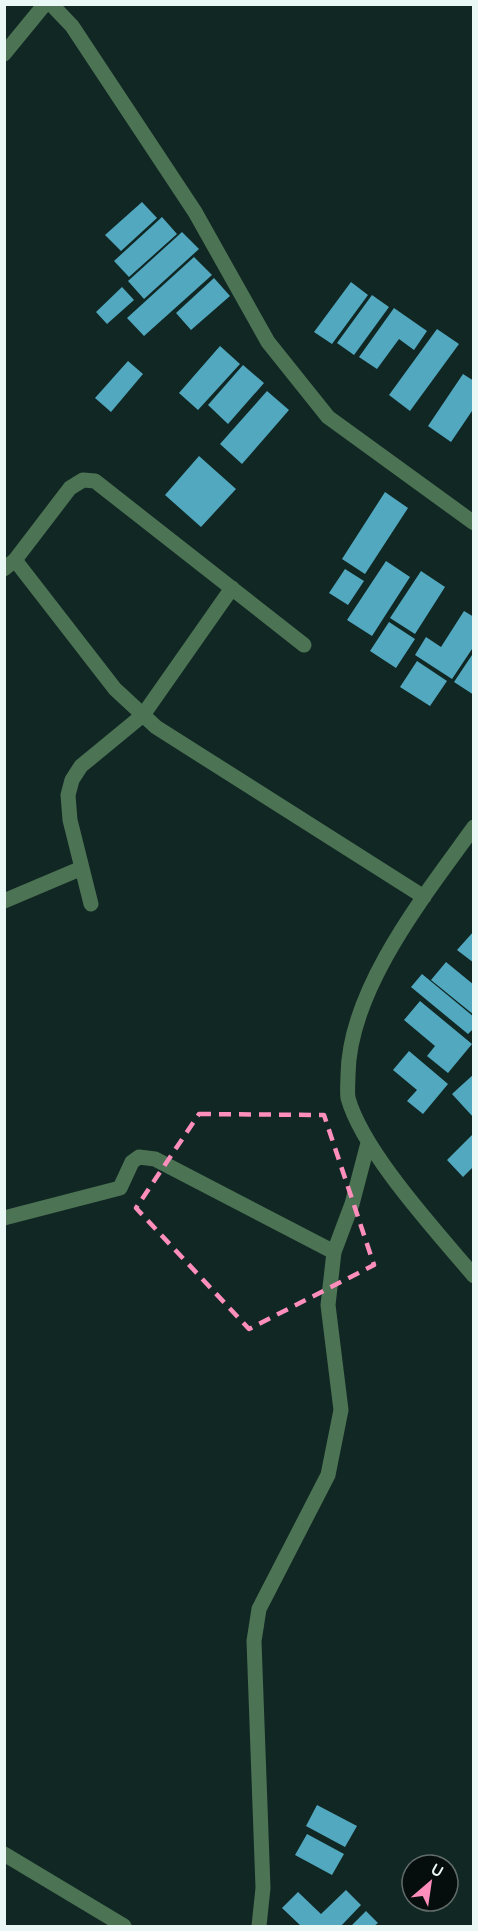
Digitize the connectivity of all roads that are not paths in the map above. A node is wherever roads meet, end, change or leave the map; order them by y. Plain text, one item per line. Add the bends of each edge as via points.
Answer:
1 (45, 4) edge
2 (61, 15) edge
3 (4, 54) edge
4 (474, 523) edge
5 (10, 565) edge
6 (232, 588) junction
7 (304, 645) dead end
8 (143, 715) junction
9 (474, 827) edge
10 (82, 868) junction
11 (424, 897) junction
12 (4, 901) edge
13 (91, 904) dead end
14 (368, 1143) junction
15 (4, 1218) edge
16 (334, 1252) junction
17 (474, 1276) edge
18 (4, 1854) edge
19 (124, 1926) edge
20 (259, 1926) edge

1 - 3 street
2 - 4 street via 195,212 268,342 328,417
5 - 6 street via 70,488 83,480 95,481
5 - 8 street via 115,689
6 - 7 street
6 - 8 street
8 - 10 street via 81,766 72,780 68,795 70,820
8 - 11 street via 156,727
9 - 11 street
10 - 12 street
10 - 13 street
11 - 14 street via 367,992 348,1059 348,1097
14 - 16 street
14 - 17 street
15 - 16 street via 120,1188 139,1156 155,1159
16 - 20 street via 328,1305 341,1410 328,1475 259,1609 254,1641 263,1888
18 - 19 street

